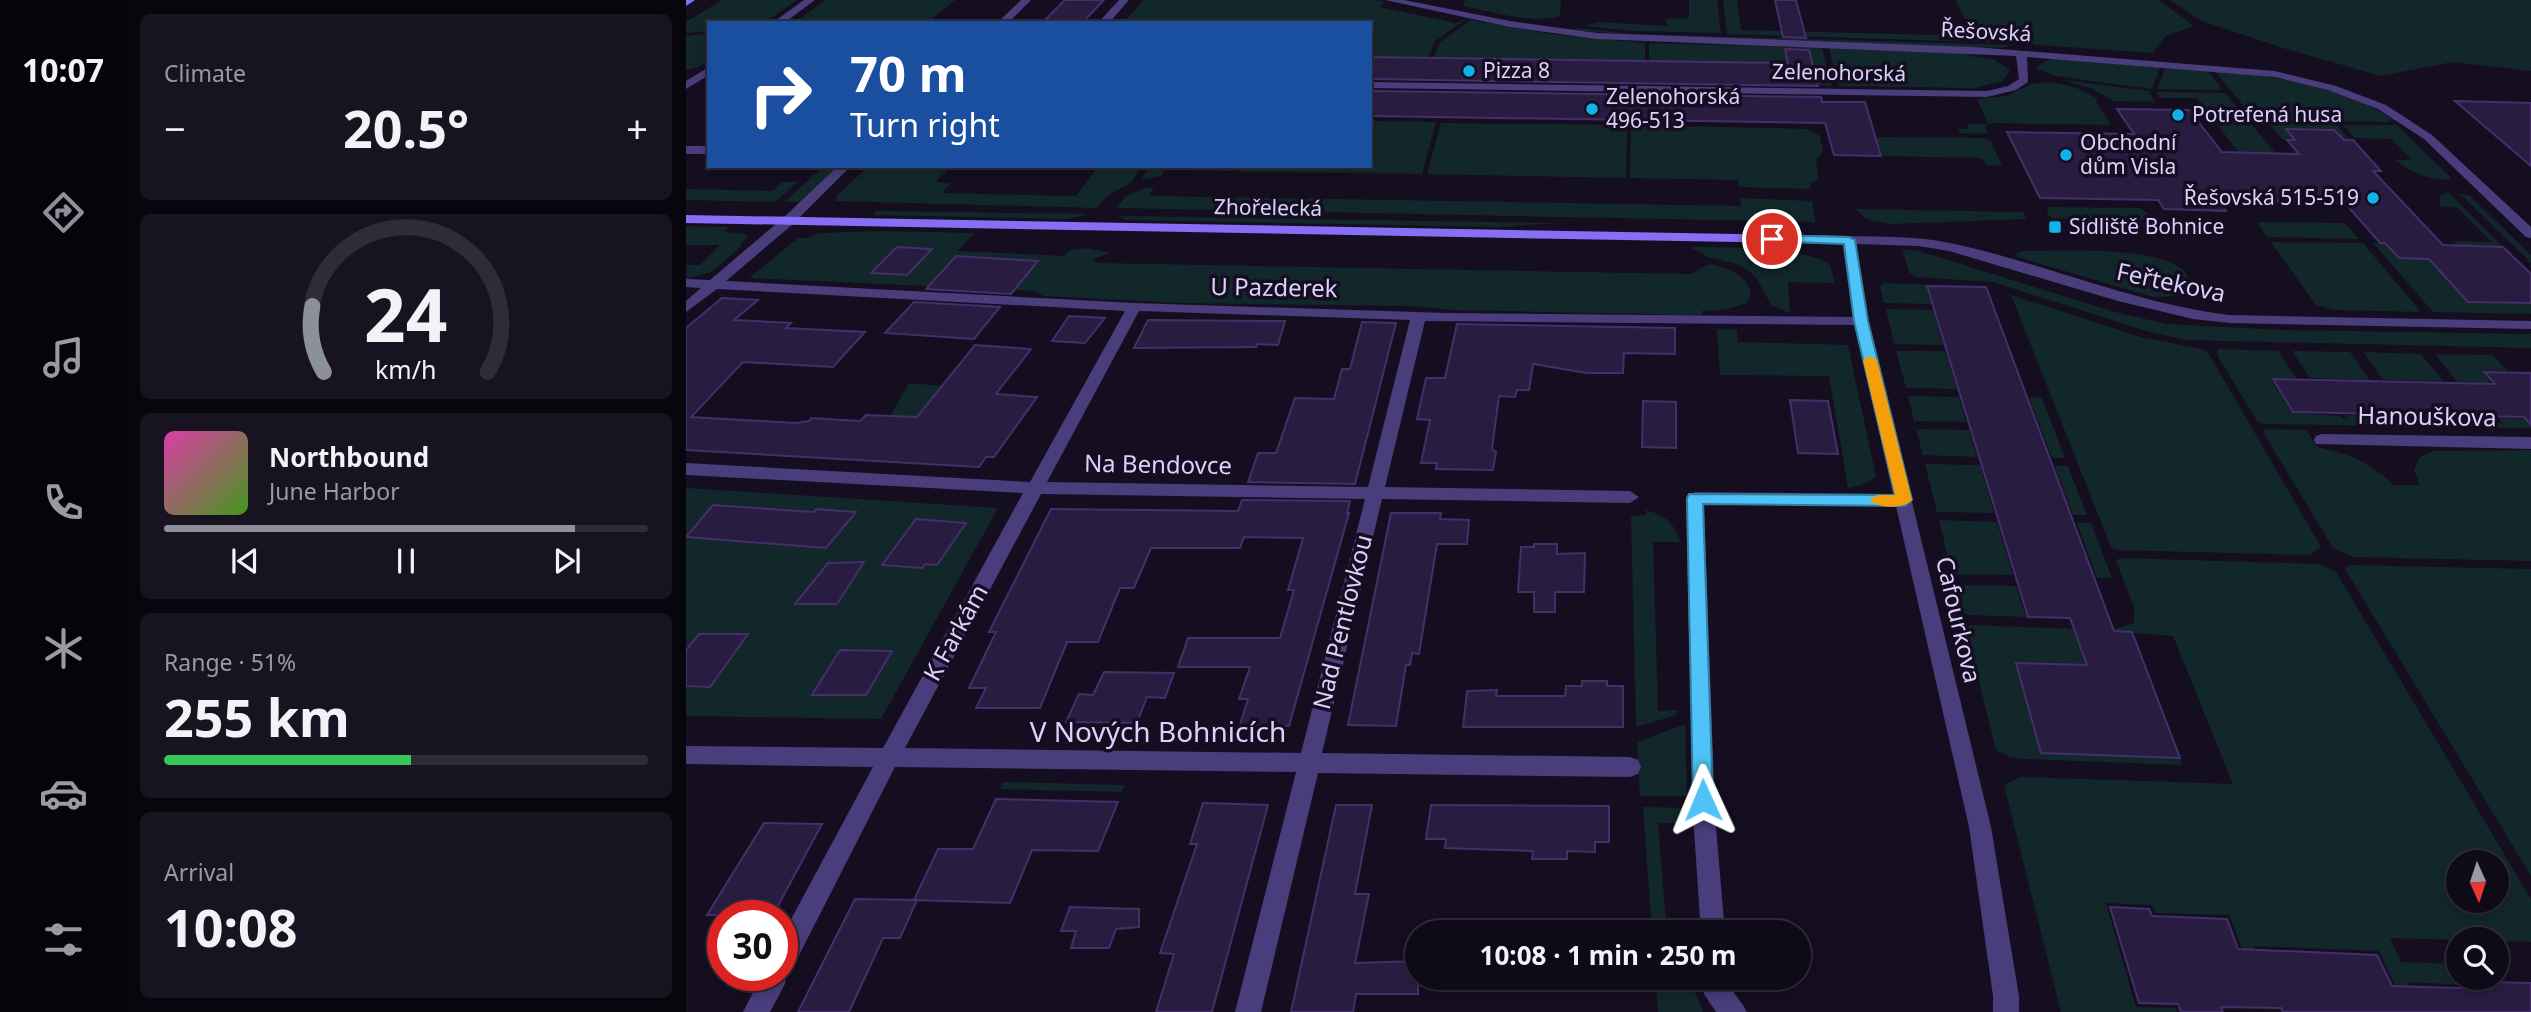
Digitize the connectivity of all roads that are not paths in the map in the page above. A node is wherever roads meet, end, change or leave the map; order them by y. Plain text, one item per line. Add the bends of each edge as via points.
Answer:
1 (810, 0) edge
2 (1026, 0) edge
3 (1124, 0) edge
4 (1390, 0) edge
5 (780, 21) edge
6 (1004, 21) edge
7 (1105, 21) edge
8 (2021, 53) junction
9 (707, 71) edge
10 (1372, 85) edge
11 (686, 86) edge
12 (686, 150) edge
13 (707, 150) edge
14 (843, 168) edge
15 (686, 219) edge
16 (788, 221) junction
17 (2531, 234) edge
18 (1849, 240) junction
19 (686, 283) edge
20 (715, 284) junction
21 (1134, 307) junction
22 (686, 308) edge
23 (1419, 314) junction
24 (1861, 321) junction
25 (2531, 325) edge
26 (2322, 440) dead end
27 (2531, 443) edge
28 (686, 468) edge
29 (1036, 488) junction
30 (1376, 493) junction
31 (1630, 497) dead end
32 (1905, 500) junction
33 (686, 755) edge
34 (890, 759) junction
35 (1307, 762) junction
36 (1630, 767) dead end
37 (1712, 920) edge
38 (798, 932) edge
39 (1717, 990) edge
40 (767, 991) edge
41 (756, 1012) edge
42 (1248, 1012) edge
43 (1734, 1012) edge
44 (2006, 1012) edge

1 - 5 street
2 - 6 street
3 - 7 street
4 - 8 street, Řešovská via 1597,36
8 - 10 street, Zelenohorská via 2024,79 2012,88 1987,94
8 - 17 street, Řešovská via 2275,74 2332,88 2382,107 2428,137
9 - 11 street
12 - 13 street
14 - 16 street
15 - 16 street, Zhořelecká
16 - 18 street, Zhořelecká
16 - 20 street
18 - 24 street, Cafourkova
18 - 25 street, Feřtekova via 1918,242 1958,249 2152,307 2201,316
19 - 20 street, U Pazderek
20 - 21 street, U Pazderek
20 - 22 street
21 - 23 street, U Pazderek
21 - 29 street, K Farkám
23 - 24 street, U Pazderek
23 - 30 street, Nad Pentlovkou
24 - 32 street, Cafourkova
26 - 27 street, Hanouškova
28 - 29 street, Na Bendovce
29 - 30 street, Na Bendovce
29 - 34 street, K Farkám
30 - 31 street, Na Bendovce
30 - 35 street, Nad Pentlovkou
32 - 37 street via 1695,498 1703,800
32 - 44 street, Cafourkova via 1980,827
33 - 34 street, V Nových Bohnicích
34 - 35 street, V Nových Bohnicích
34 - 38 street, K Farkám
35 - 36 street, V Nových Bohnicích
35 - 42 street, Nad Pentlovkou
39 - 43 street
40 - 41 street

